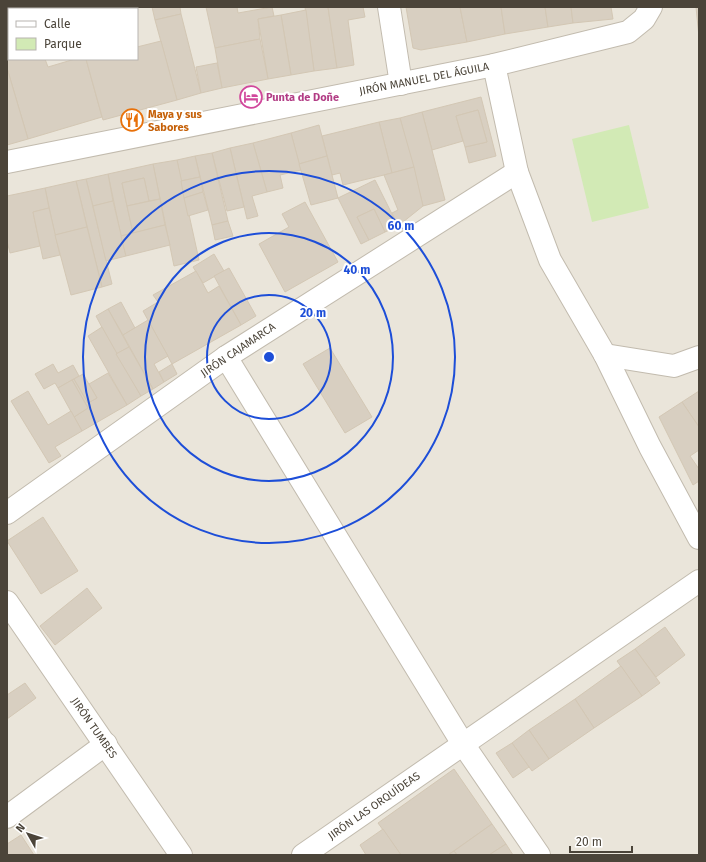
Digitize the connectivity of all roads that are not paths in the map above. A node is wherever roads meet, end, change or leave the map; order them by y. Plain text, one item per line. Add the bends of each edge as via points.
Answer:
1 (389, 7) edge
2 (651, 7) edge
3 (494, 65) junction
4 (401, 84) junction
5 (7, 162) edge
6 (516, 172) junction
7 (605, 355) junction
8 (226, 357) junction
9 (699, 357) edge
10 (7, 512) edge
11 (699, 538) edge
12 (699, 581) edge
13 (7, 602) edge
14 (106, 744) junction
15 (463, 744) junction
16 (7, 817) edge
17 (181, 855) edge
18 (303, 855) edge
19 (539, 855) edge

1 - 4 street
2 - 3 street, JIRÓN MANUEL DEL ÁGUILA via 644,19 628,32
3 - 4 street, JIRÓN MANUEL DEL ÁGUILA
3 - 6 street
4 - 5 street, JIRÓN MANUEL DEL ÁGUILA
6 - 7 street via 550,260
6 - 8 street, JIRÓN CAJAMARCA
7 - 9 street via 674,366
7 - 11 street via 650,447
8 - 10 street, JIRÓN CAJAMARCA
8 - 15 street
12 - 15 street, JIRÓN LAS ORQUÍDEAS
13 - 14 street, JIRÓN TUMBES
14 - 16 street
14 - 17 street, JIRÓN TUMBES
15 - 18 street, JIRÓN LAS ORQUÍDEAS
15 - 19 street

